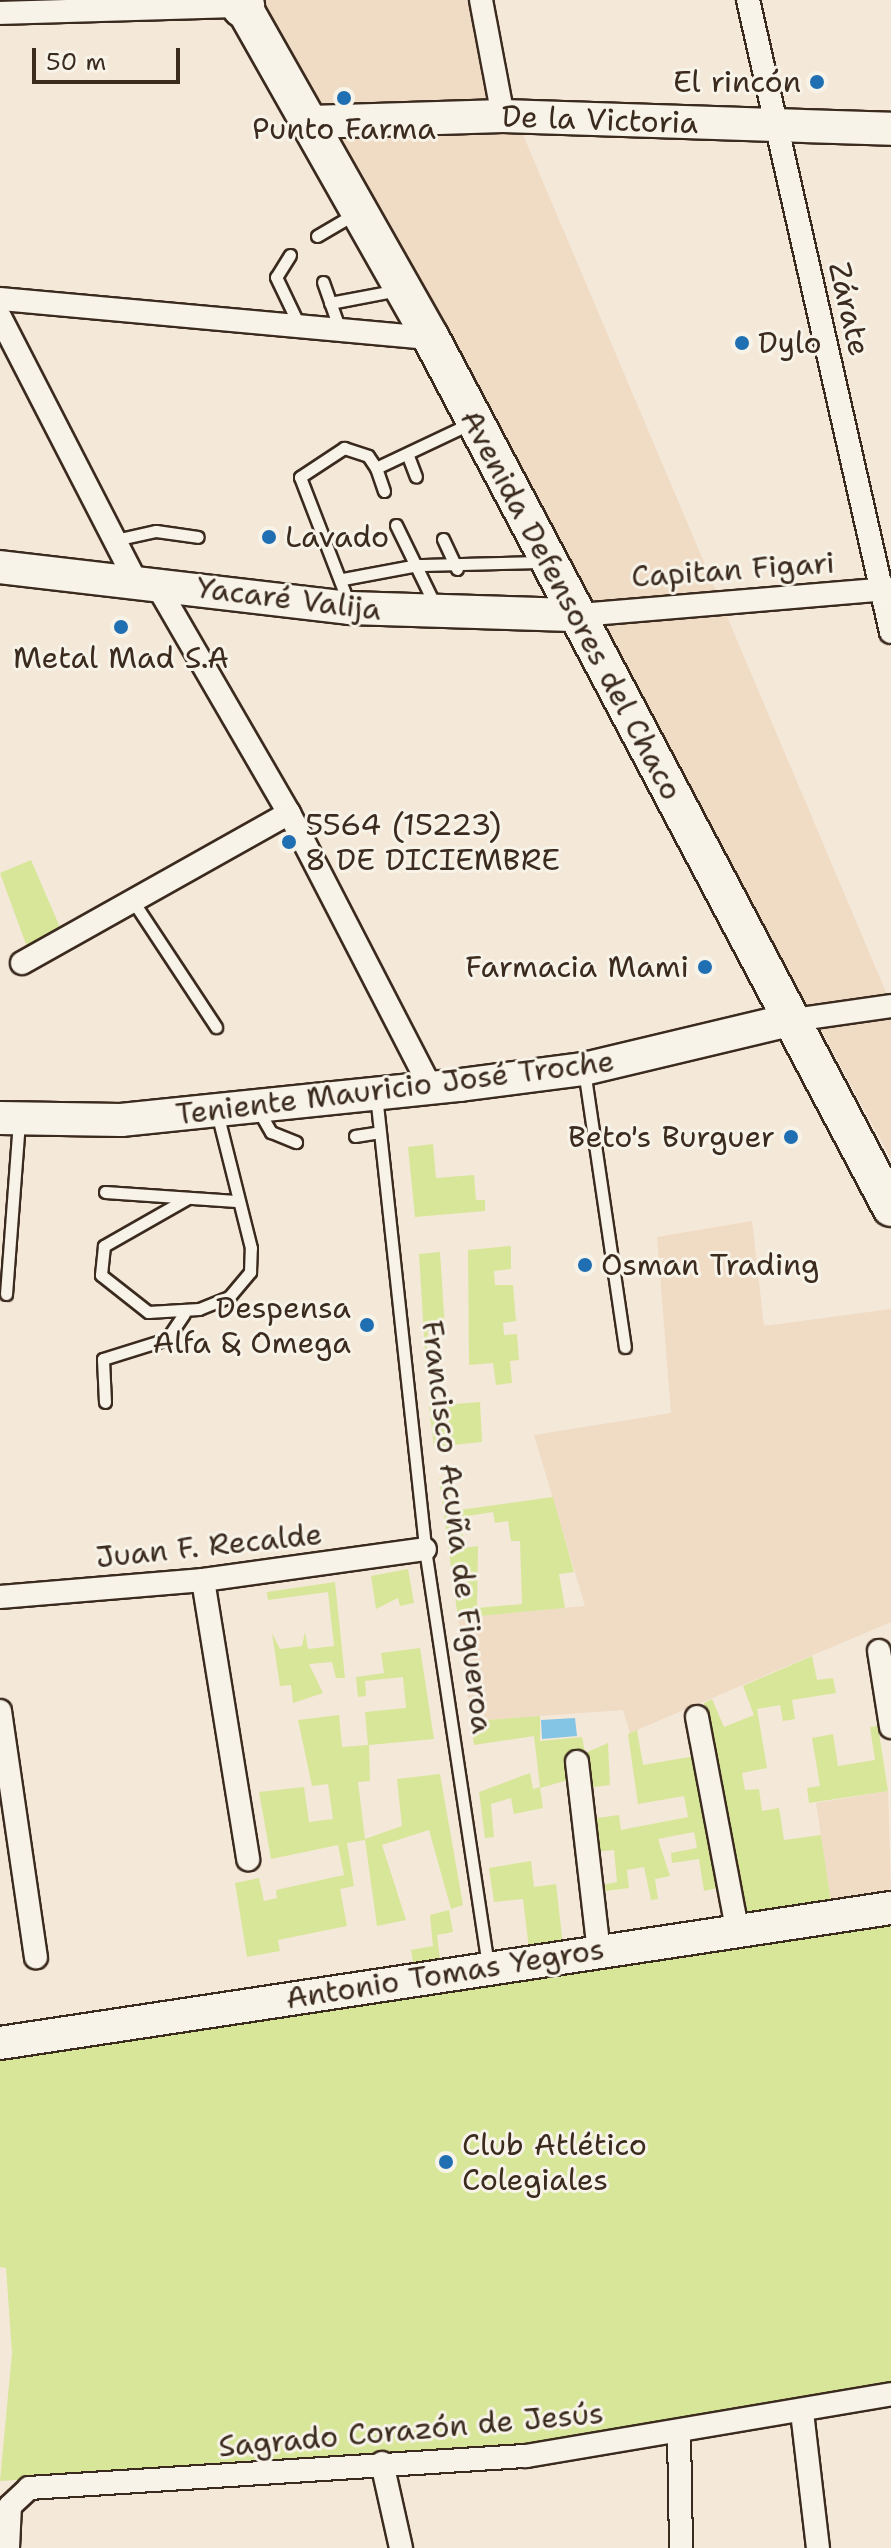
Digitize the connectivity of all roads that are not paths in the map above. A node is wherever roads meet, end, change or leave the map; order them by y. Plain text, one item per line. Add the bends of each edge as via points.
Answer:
1 (481, 0) edge
2 (748, 0) edge
3 (241, 2) edge
4 (0, 13) edge
5 (503, 116) junction
6 (310, 122) junction
7 (776, 125) junction
8 (891, 129) edge
9 (360, 211) junction
10 (317, 236) dead end
11 (290, 255) dead end
12 (323, 282) dead end
13 (403, 289) junction
14 (0, 299) edge
15 (330, 303) junction
16 (0, 317) edge
17 (300, 327) junction
18 (340, 330) junction
19 (431, 338) junction
20 (473, 422) junction
21 (408, 456) junction
22 (376, 468) junction
23 (416, 477) dead end
24 (384, 491) dead end
25 (396, 525) dead end
26 (198, 537) dead end
27 (443, 539) dead end
28 (115, 540) junction
29 (550, 562) junction
30 (418, 565) junction
31 (0, 567) edge
32 (457, 569) junction
33 (145, 581) junction
34 (886, 589) edge
35 (346, 594) junction
36 (439, 614) junction
37 (579, 615) junction
38 (891, 632) edge
39 (289, 813) junction
40 (133, 901) junction
41 (22, 963) dead end
42 (891, 1006) edge
43 (786, 1021) junction
44 (216, 1027) dead end
45 (584, 1069) junction
46 (431, 1088) junction
47 (376, 1095) junction
48 (257, 1107) junction
49 (217, 1113) junction
50 (10, 1118) edge
51 (380, 1132) junction
52 (355, 1136) dead end
53 (296, 1142) dead end
54 (105, 1192) dead end
55 (188, 1198) junction
56 (236, 1201) junction
57 (891, 1208) edge
58 (6, 1294) dead end
59 (184, 1314) junction
60 (625, 1347) dead end
61 (105, 1402) dead end
62 (425, 1549) junction
63 (203, 1580) junction
64 (0, 1597) edge
65 (879, 1651) dead end
66 (0, 1711) edge
67 (697, 1717) dead end
68 (891, 1727) edge
69 (577, 1762) dead end
70 (6, 1817) edge
71 (248, 1859) dead end
72 (891, 1908) edge
73 (737, 1928) junction
74 (599, 1952) junction
75 (36, 1957) dead end
76 (488, 1965) junction
77 (0, 2043) edge
78 (891, 2394) edge
79 (802, 2412) junction
80 (679, 2432) junction
81 (382, 2463) junction
82 (8, 2548) edge
83 (401, 2548) edge
84 (681, 2548) edge
85 (818, 2548) edge

1 - 5 street
2 - 7 street, Zárate
3 - 4 street
3 - 6 main road, Avenida Defensores del Chaco
5 - 6 street, De la Victoria
5 - 7 street, De la Victoria
6 - 9 main road, Avenida Defensores del Chaco
7 - 8 street, De la Victoria
7 - 34 street, Zárate
9 - 10 lane
9 - 13 main road, Avenida Defensores del Chaco
11 - 17 lane via 276,277
12 - 15 lane
13 - 15 lane
13 - 19 main road, Avenida Defensores del Chaco
14 - 17 street
15 - 18 lane
16 - 28 street
17 - 18 street
18 - 19 street
19 - 20 main road, Avenida Defensores del Chaco
20 - 21 lane
20 - 29 main road, Avenida Defensores del Chaco
21 - 22 lane
21 - 23 lane
22 - 24 lane
22 - 35 lane via 368,456 344,448 300,477
25 - 30 lane
26 - 28 lane via 156,531
27 - 32 lane
28 - 33 street
29 - 32 lane
29 - 37 main road, Avenida Defensores del Chaco
30 - 32 lane
30 - 35 lane
30 - 36 lane
31 - 33 street, Yacaré Valija
33 - 35 street, Yacaré Valija
33 - 39 street
34 - 37 street, Capitan Figari
34 - 38 street, Zárate
35 - 36 street, Yacaré Valija
36 - 37 street, Yacaré Valija
37 - 43 main road, Avenida Defensores del Chaco
39 - 40 street
39 - 46 street
40 - 41 street
40 - 44 lane
42 - 43 street
43 - 45 street, Teniente Mauricio José Troche
43 - 57 main road, Avenida Defensores del Chaco
45 - 46 street, Teniente Mauricio José Troche
45 - 60 lane
46 - 47 street, Teniente Mauricio José Troche
47 - 48 street, Teniente Mauricio José Troche
47 - 51 lane, Francisco Acuña de Figueroa
48 - 49 street, Teniente Mauricio José Troche
48 - 53 lane via 271,1132
49 - 50 street, Teniente Mauricio José Troche
49 - 56 lane
50 - 58 lane
51 - 52 lane
51 - 62 lane, Francisco Acuña de Figueroa
54 - 55 lane
55 - 56 lane
55 - 59 lane via 153,1223 118,1234 100,1260 101,1275 148,1312
56 - 59 lane via 251,1248 250,1272 229,1297
59 - 61 lane via 167,1339 103,1359
62 - 63 street, Juan F. Recalde
62 - 76 lane, Francisco Acuña de Figueroa
63 - 64 street, Juan F. Recalde
63 - 71 street
65 - 68 street
66 - 70 street
67 - 73 street
69 - 74 street
70 - 75 street
72 - 73 street, Antonio Tomas Yegros
73 - 74 street, Antonio Tomas Yegros
74 - 76 street, Antonio Tomas Yegros
76 - 77 street, Antonio Tomas Yegros
78 - 79 street, Sagrado Corazón de Jesús
79 - 80 street, Sagrado Corazón de Jesús
79 - 85 street
80 - 81 street, Sagrado Corazón de Jesús via 526,2456
80 - 84 street
81 - 82 street, Sagrado Corazón de Jesús via 29,2488 10,2506
81 - 83 street

